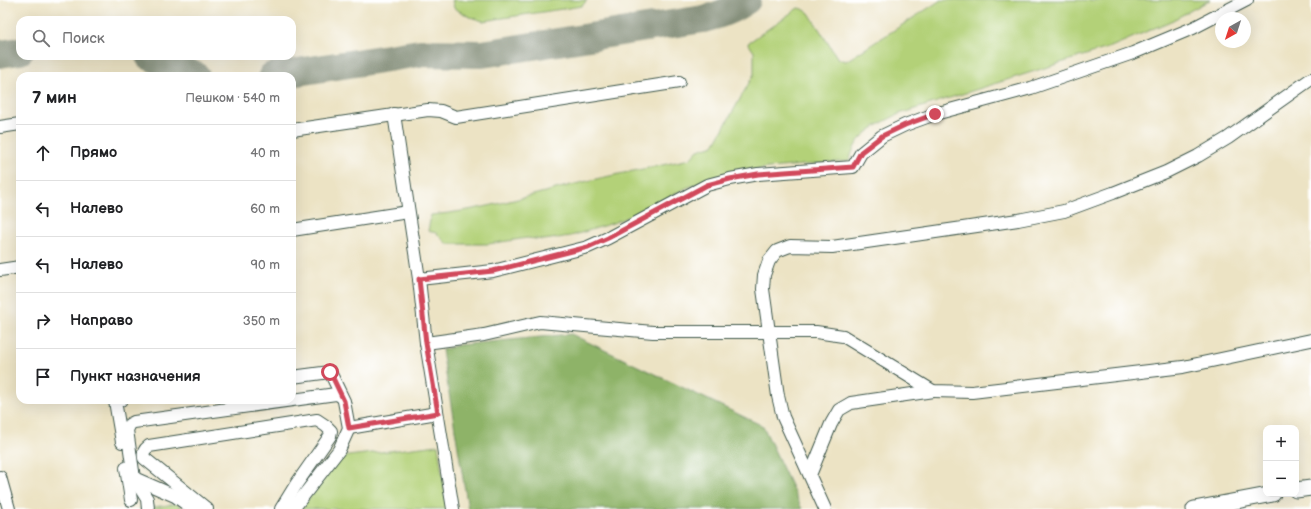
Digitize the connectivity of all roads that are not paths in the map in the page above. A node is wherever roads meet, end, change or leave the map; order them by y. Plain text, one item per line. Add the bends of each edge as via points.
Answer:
1 (1247, 0) edge
2 (1311, 79) edge
3 (679, 82) dead end
4 (394, 114) junction
5 (16, 125) edge
6 (0, 127) edge
7 (296, 129) edge
8 (408, 212) junction
9 (296, 229) edge
10 (16, 268) edge
11 (0, 270) edge
12 (419, 279) junction
13 (770, 333) junction
14 (1311, 340) edge
15 (426, 343) junction
16 (296, 376) edge
17 (933, 391) junction
18 (341, 396) junction
19 (296, 400) edge
20 (115, 404) edge
21 (264, 404) edge
22 (438, 413) junction
23 (349, 428) junction
24 (810, 474) junction
25 (0, 477) edge
26 (134, 478) junction
27 (1311, 488) edge
28 (1299, 490) edge
29 (1263, 496) edge
30 (131, 500) dead end
31 (8, 509) edge
32 (148, 509) edge
33 (193, 509) edge
34 (207, 509) edge
35 (281, 509) edge
36 (293, 509) edge
37 (453, 509) edge
38 (825, 509) edge
39 (1194, 509) edge

1 - 12 street via 1134,53 1031,88 935,114 905,125 882,136 861,152 853,167 758,174 730,179 707,185 588,247 493,271
2 - 13 street via 1228,138 1198,156 1166,172 1064,211 832,247 790,246 777,252 769,261 764,275 763,289
3 - 4 street via 456,117 441,111 428,110
4 - 7 street
4 - 8 street
5 - 6 street
8 - 9 street
8 - 12 street
10 - 11 street
12 - 15 street
13 - 15 street via 653,332 540,322 484,335
13 - 17 street via 816,332 843,336
13 - 24 street via 783,417
14 - 17 street via 1184,367 972,392
15 - 22 street
16 - 18 street via 330,372
17 - 24 street via 851,403 839,410
18 - 19 street via 336,394
18 - 23 street
20 - 30 street
21 - 26 street via 130,424 127,430
22 - 23 street
22 - 37 street
23 - 36 street via 339,450
24 - 38 street
25 - 31 street
26 - 32 street via 147,499
26 - 33 street via 175,496
27 - 28 main road
29 - 39 main road
34 - 35 street via 144,458 144,450 149,446 317,420 331,431 330,436

